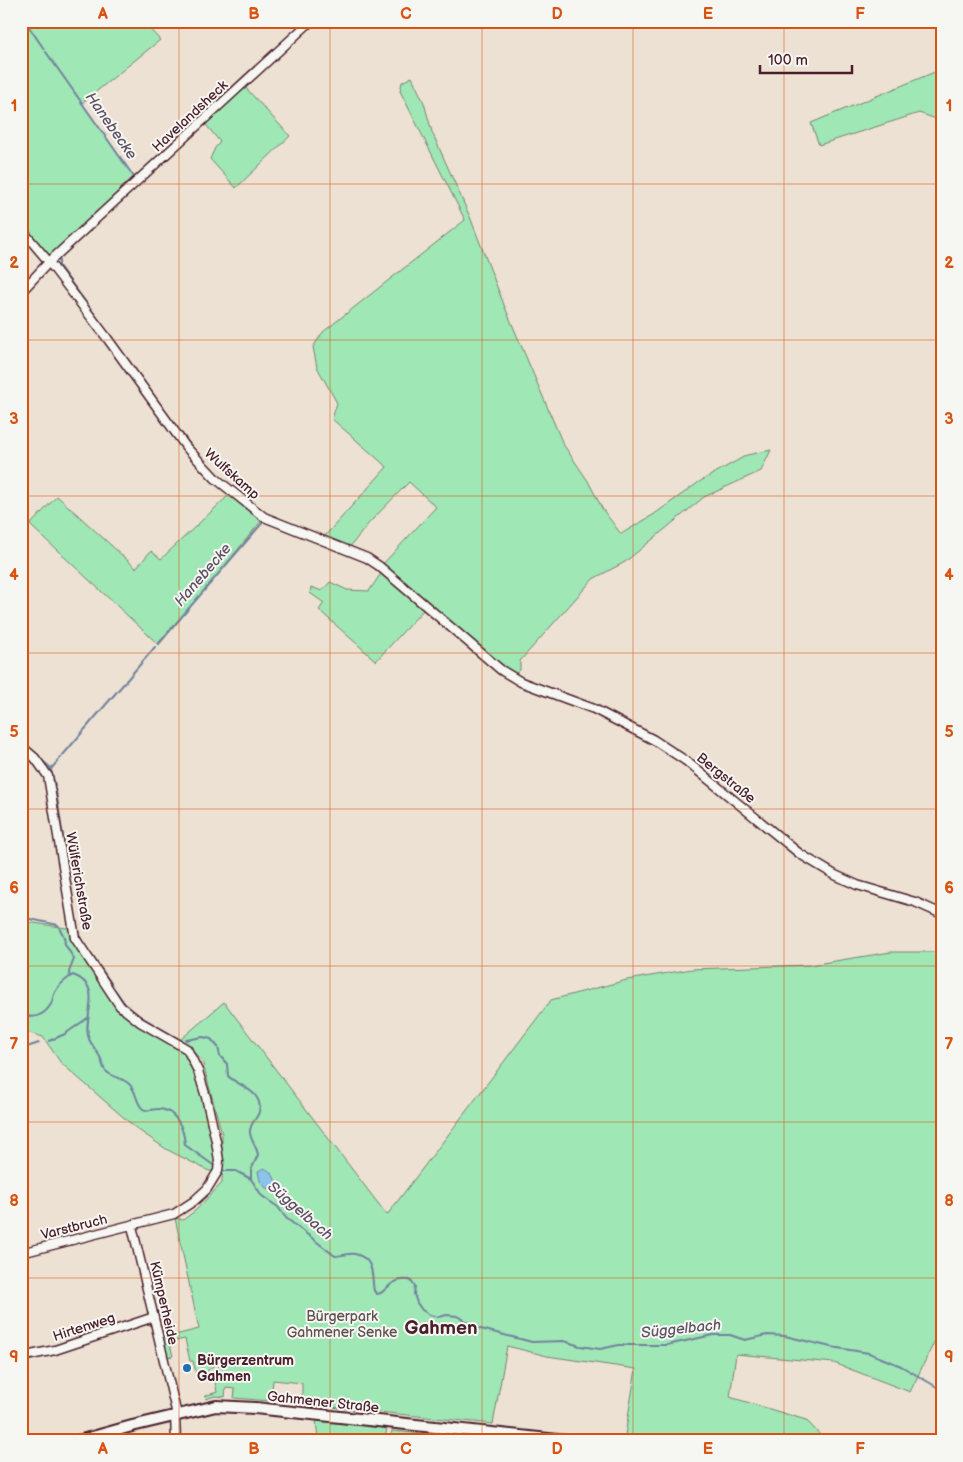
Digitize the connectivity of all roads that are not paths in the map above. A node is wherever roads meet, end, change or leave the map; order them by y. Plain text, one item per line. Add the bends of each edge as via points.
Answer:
1 (310, 21) edge
2 (21, 229) edge
3 (49, 262) junction
4 (21, 292) edge
5 (492, 662) joint
6 (21, 746) edge
7 (942, 914) edge
8 (132, 1226) junction
9 (21, 1253) edge
10 (154, 1317) junction
11 (21, 1357) edge
12 (176, 1415) junction
13 (476, 1436) edge
14 (78, 1441) edge
15 (176, 1441) edge
16 (567, 1441) edge

1 - 3 street, Havelandsheck
2 - 3 street, Wulfskamp
3 - 4 street, Havelandsheck
3 - 5 street, Wulfskamp via 186,447 215,478 264,517 379,566
5 - 7 street, Bergstraße via 521,682 594,709 654,740 686,761 800,854 835,875
6 - 8 street, Wülferichstraße via 48,776 75,938 120,1006 140,1022 187,1049 208,1106 219,1161 214,1180 182,1210
8 - 9 street, Varstbruch
8 - 10 street, Kümperheide
10 - 11 street, Hirtenweg via 55,1350
10 - 12 street, Kümperheide
12 - 13 main road, Gahmener Straße via 226,1406
12 - 14 main road, Gahmener Straße
12 - 15 street, Kümperheide
13 - 16 main road, Gahmener Straße

